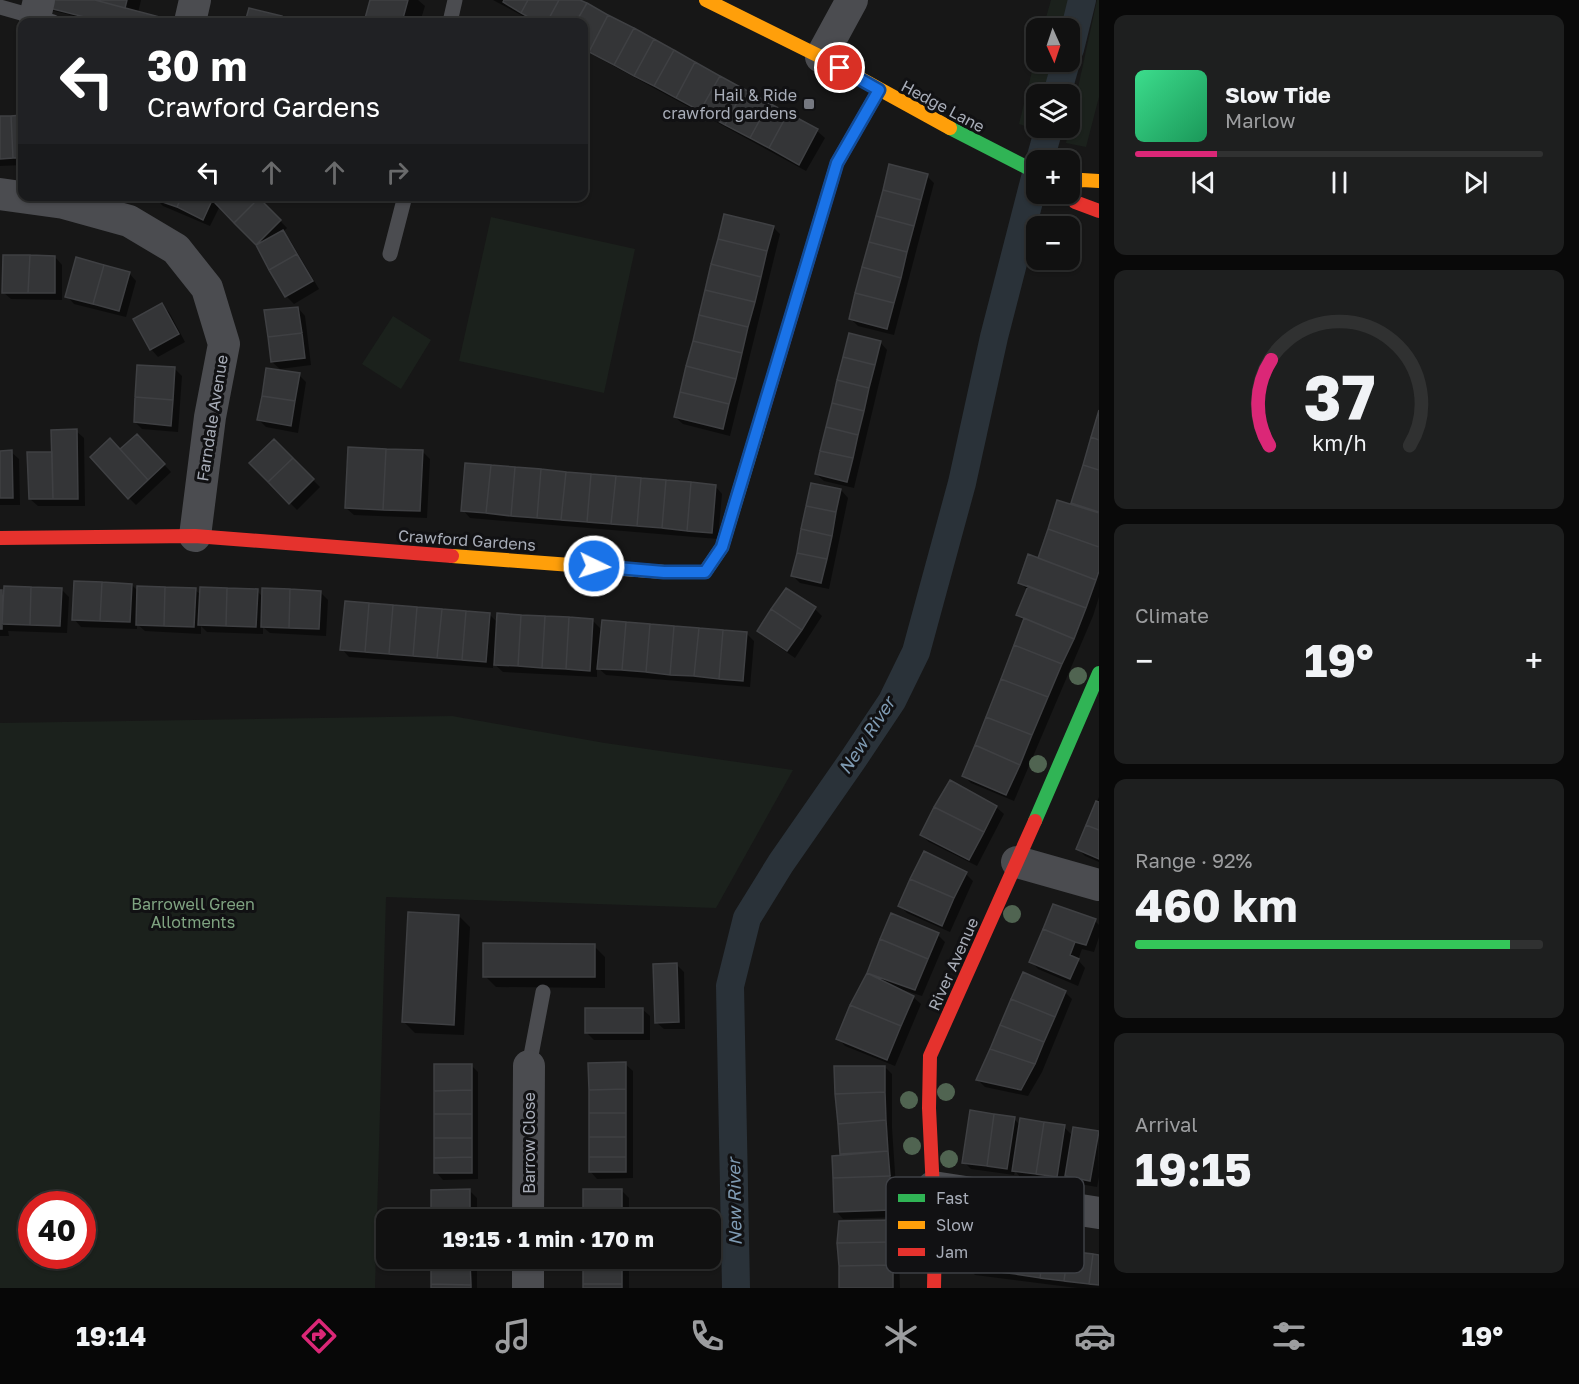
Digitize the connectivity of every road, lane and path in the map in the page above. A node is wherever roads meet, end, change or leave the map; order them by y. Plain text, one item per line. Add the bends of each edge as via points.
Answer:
1 (195, 0) edge
2 (455, 0) edge
3 (706, 0) edge
4 (852, 0) edge
5 (0, 7) edge
6 (43, 13) edge
7 (191, 18) edge
8 (451, 18) edge
9 (821, 57) junction
10 (879, 90) junction
11 (1026, 168) edge
12 (1080, 181) edge
13 (1099, 181) edge
14 (0, 194) edge
15 (18, 197) edge
16 (50, 201) edge
17 (404, 201) edge
18 (1080, 204) edge
19 (1099, 211) edge
20 (390, 254) dead end
21 (195, 536) junction
22 (0, 538) edge
23 (1099, 673) edge
24 (1017, 862) junction
25 (1099, 885) edge
26 (543, 992) dead end
27 (529, 1066) joint
28 (932, 1177) edge
29 (528, 1209) edge
30 (1084, 1211) edge
31 (1099, 1213) edge
32 (528, 1269) edge
33 (935, 1273) edge
34 (528, 1288) edge
35 (934, 1288) edge

1 - 7 street
2 - 8 lane
3 - 9 street, Hedge Lane
4 - 9 street
5 - 6 lane
9 - 10 street, Hedge Lane
10 - 11 street, Hedge Lane
10 - 21 street, Crawford Gardens via 837,163 722,547 705,572
12 - 13 street
14 - 15 street, Farndale Avenue
16 - 21 street, Farndale Avenue via 129,221 176,249 207,288 224,344
17 - 20 lane
18 - 19 street
21 - 22 street, Crawford Gardens
23 - 24 street, River Avenue
24 - 25 street
24 - 28 street, River Avenue via 930,1056 927,1082
26 - 27 lane
27 - 29 street, Barrow Close
30 - 31 street
32 - 34 street
33 - 35 street, River Avenue

